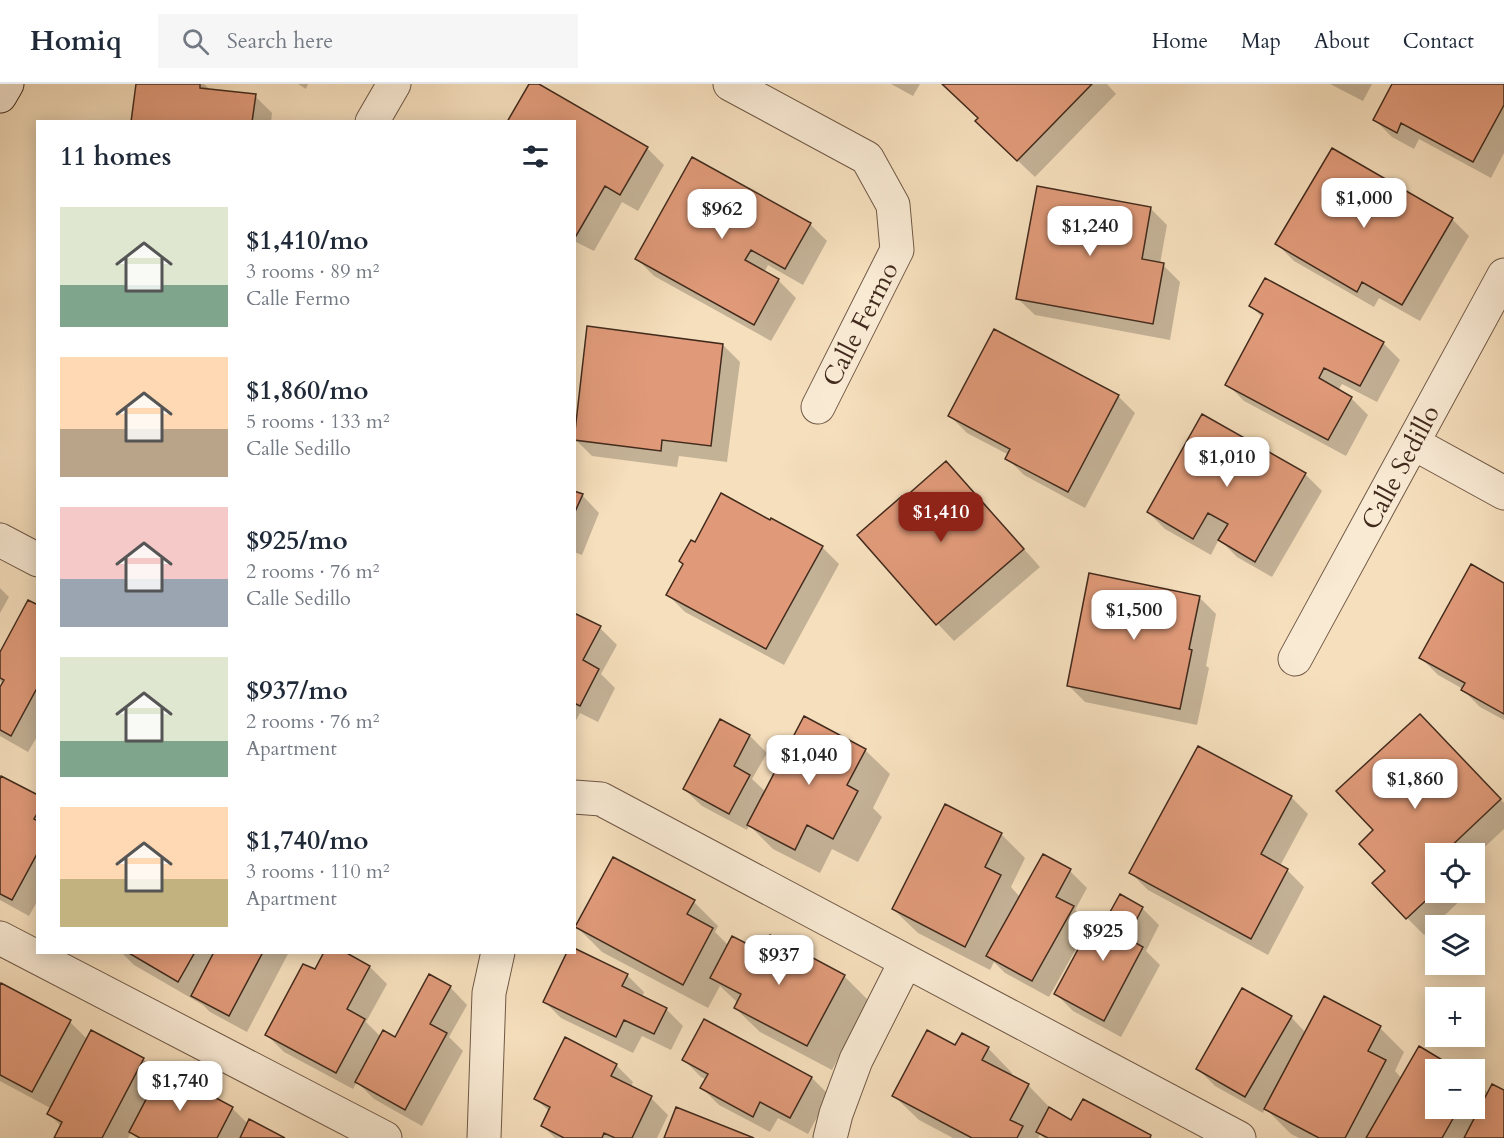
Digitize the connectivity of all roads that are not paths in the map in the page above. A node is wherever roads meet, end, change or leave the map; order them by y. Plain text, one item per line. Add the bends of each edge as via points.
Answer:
1 (7, 84) edge
2 (394, 84) edge
3 (730, 84) edge
4 (0, 96) edge
5 (373, 120) edge
6 (1504, 275) edge
7 (818, 407) dead end
8 (1413, 443) junction
9 (1504, 493) edge
10 (0, 540) edge
11 (36, 559) edge
12 (1296, 659) dead end
13 (576, 797) edge
14 (0, 938) edge
15 (498, 954) edge
16 (906, 961) junction
17 (1229, 1136) edge
18 (385, 1138) edge
19 (484, 1138) edge
20 (830, 1138) edge

1 - 4 street
2 - 5 street
3 - 7 street, Calle Fermo via 867,158 893,205 897,250
6 - 8 street, Calle Sedillo
8 - 9 street
8 - 12 street, Calle Sedillo
10 - 11 street
13 - 16 street via 601,798
14 - 18 street
15 - 19 street via 489,993
16 - 17 street
16 - 20 street via 856,1060

